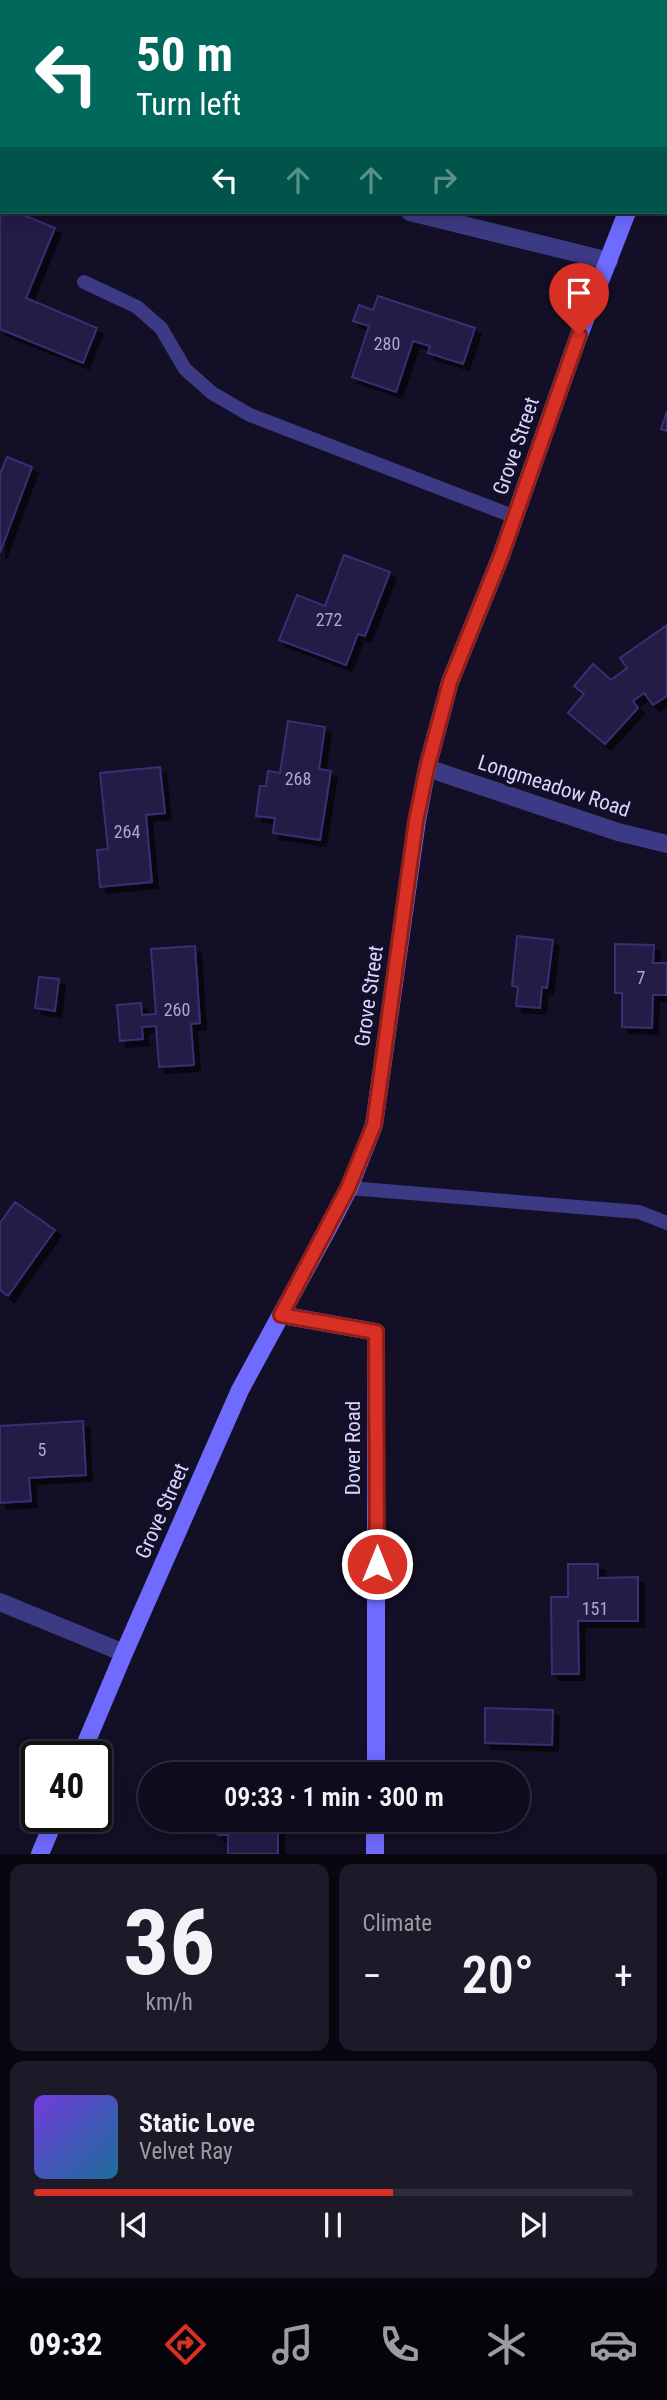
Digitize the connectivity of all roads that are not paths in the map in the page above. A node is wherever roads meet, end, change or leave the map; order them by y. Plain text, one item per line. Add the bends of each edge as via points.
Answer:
1 (418, 214) edge
2 (626, 214) edge
3 (609, 261) junction
4 (84, 282) dead end
5 (515, 517) junction
6 (427, 768) junction
7 (667, 844) edge
8 (348, 1188) junction
9 (667, 1223) edge
10 (281, 1315) junction
11 (0, 1602) edge
12 (124, 1653) junction
13 (87, 1741) edge
14 (376, 1762) edge
15 (49, 1832) edge
16 (375, 1832) edge
17 (40, 1854) edge
18 (375, 1854) edge

1 - 3 street
2 - 3 street, Grove Street
3 - 5 street, Grove Street
4 - 5 lane via 137,307 161,328 185,369 212,393 250,415
5 - 6 street, Grove Street via 450,682
6 - 7 street, Longmeadow Road
6 - 8 street, Grove Street via 374,1125
8 - 9 lane via 639,1212
8 - 10 street, Grove Street
10 - 12 street, Grove Street via 240,1390
10 - 14 street, Dover Road via 376,1332
11 - 12 street
12 - 13 street, Grove Street
15 - 17 street
16 - 18 street

